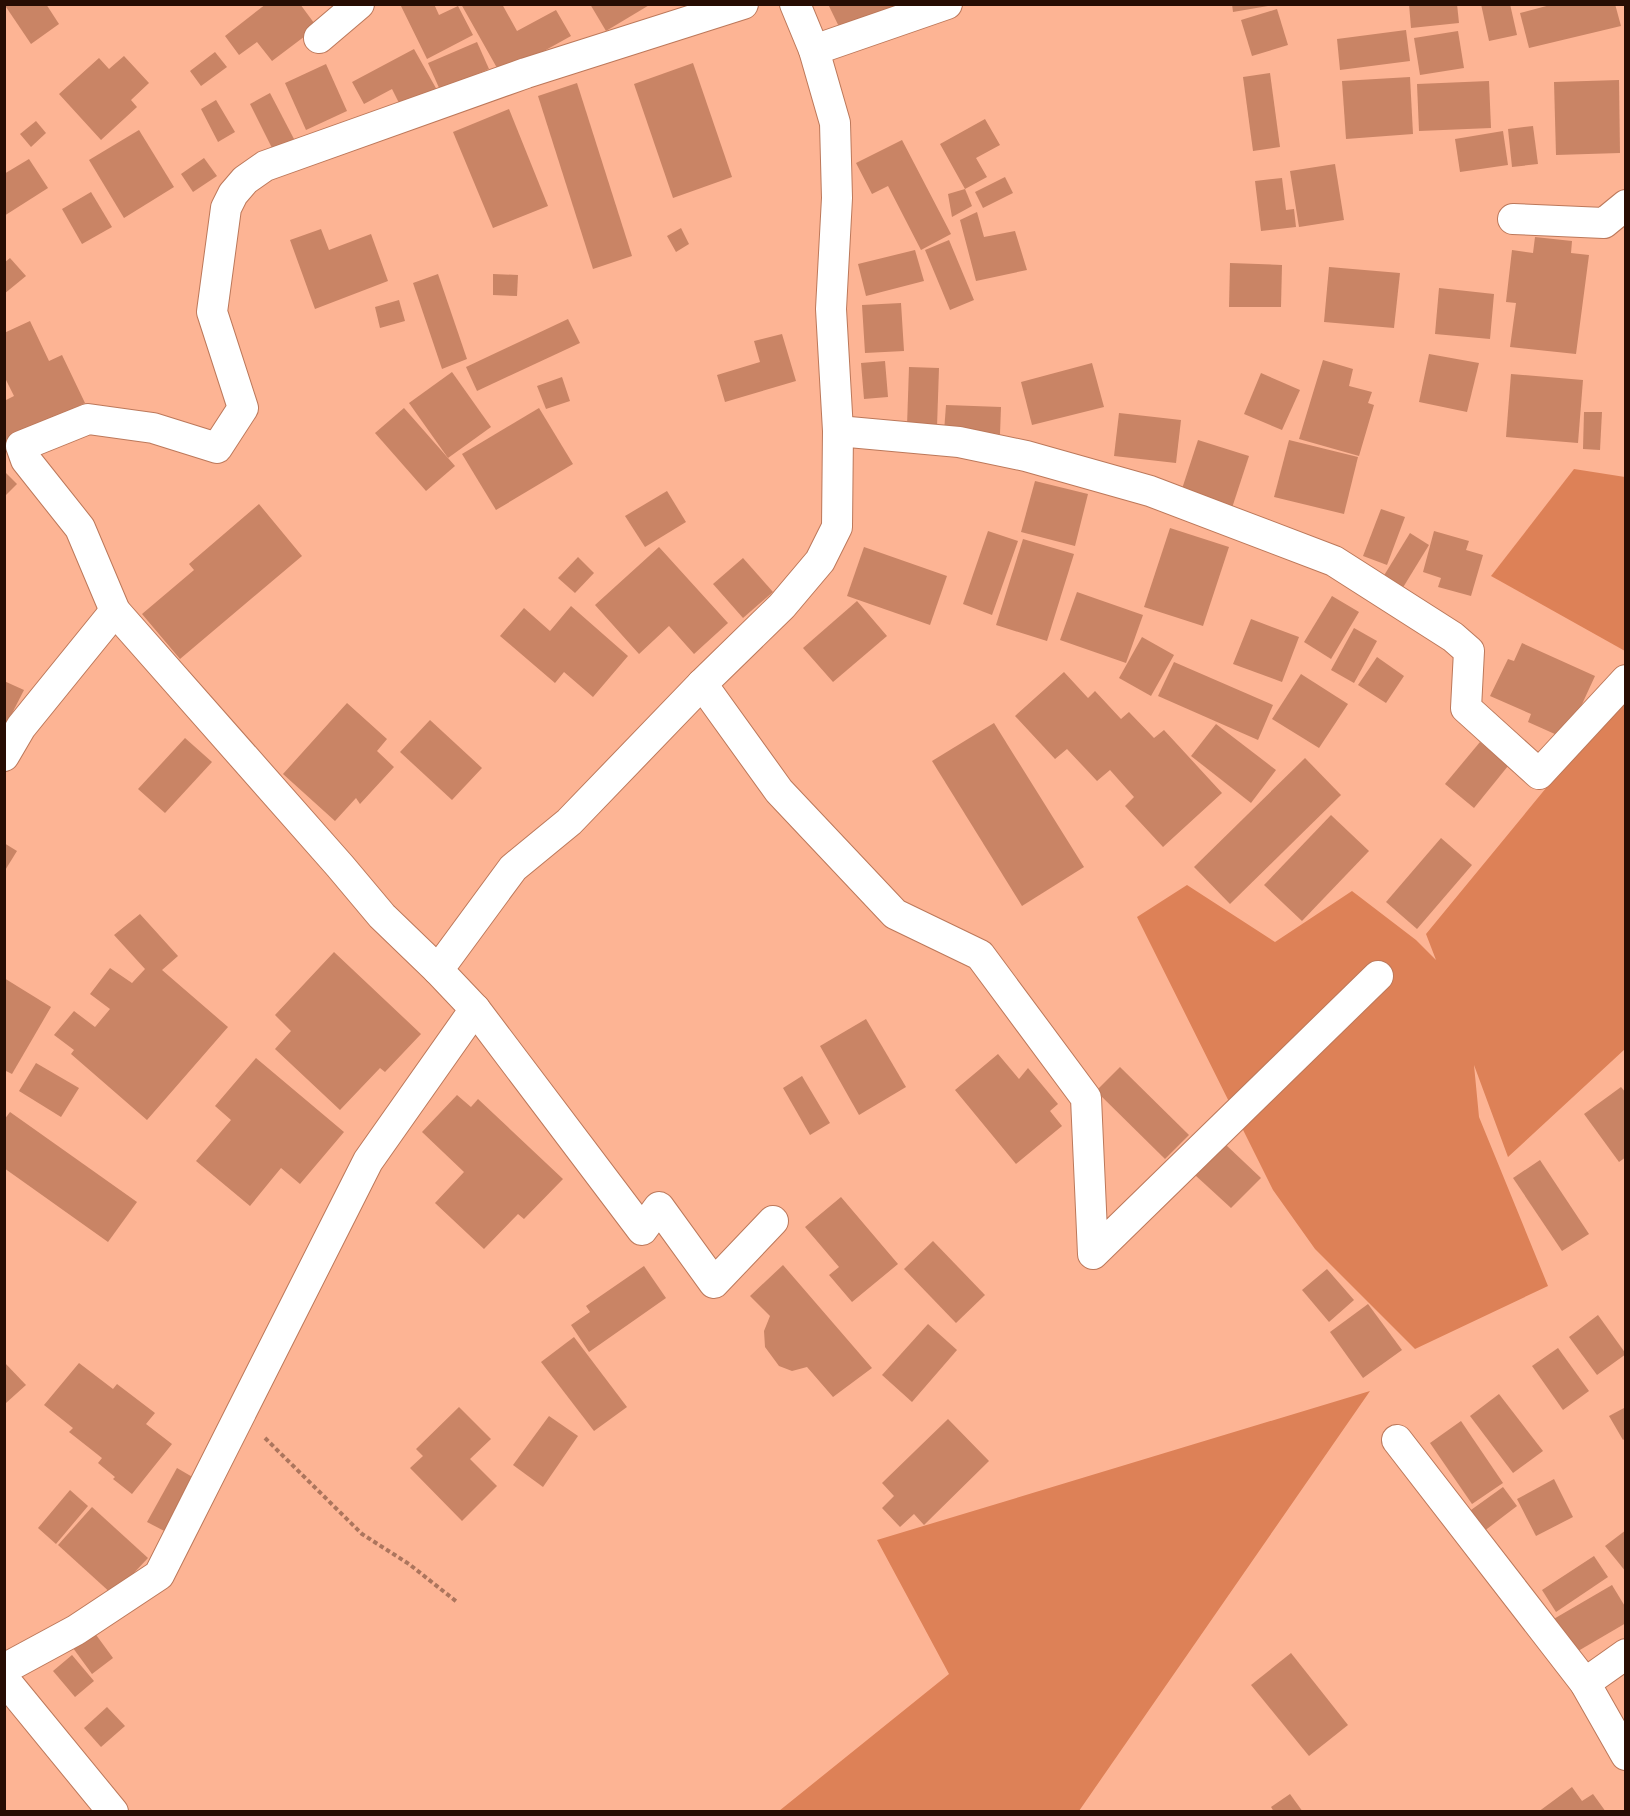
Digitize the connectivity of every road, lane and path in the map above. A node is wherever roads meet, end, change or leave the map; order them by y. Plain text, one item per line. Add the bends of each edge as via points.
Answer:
1 (359, 4) edge
2 (743, 4) edge
3 (795, 4) edge
4 (947, 4) edge
5 (319, 38) dead end
6 (814, 50) junction
7 (1626, 205) edge
8 (1513, 219) dead end
9 (838, 431) junction
10 (116, 612) junction
11 (1626, 680) edge
12 (702, 684) junction
13 (4, 756) edge
14 (438, 970) junction
15 (1378, 976) dead end
16 (475, 1010) junction
17 (773, 1221) dead end
18 (239, 1416) junction
19 (1397, 1440) dead end
20 (457, 1602) dead end
21 (1626, 1654) edge
22 (4, 1669) edge
23 (4, 1679) edge
24 (1585, 1683) junction
25 (1626, 1755) edge
26 (113, 1812) edge

1 - 5 street
2 - 10 street via 526,74 265,166 245,180 226,208 212,312 243,408 217,448 153,428 88,419 21,446 26,460 80,528
3 - 6 street
4 - 6 street
6 - 9 street via 835,123 837,198 831,309
7 - 8 street via 1604,223
9 - 11 street via 958,442 1026,456 1150,491 1334,561 1469,651 1466,708 1539,774
9 - 12 street via 837,527 820,561 782,606
10 - 13 street via 21,727
10 - 14 street via 382,916
12 - 14 street via 568,822 513,868
12 - 15 street via 779,791 895,914 980,955 1086,1098 1093,1254
14 - 16 street
16 - 17 street via 642,1230 659,1208 714,1283
16 - 18 street via 368,1161
18 - 20 path via 362,1534
18 - 22 street via 159,1575 76,1630
19 - 24 street
21 - 24 street
23 - 26 street
24 - 25 street

